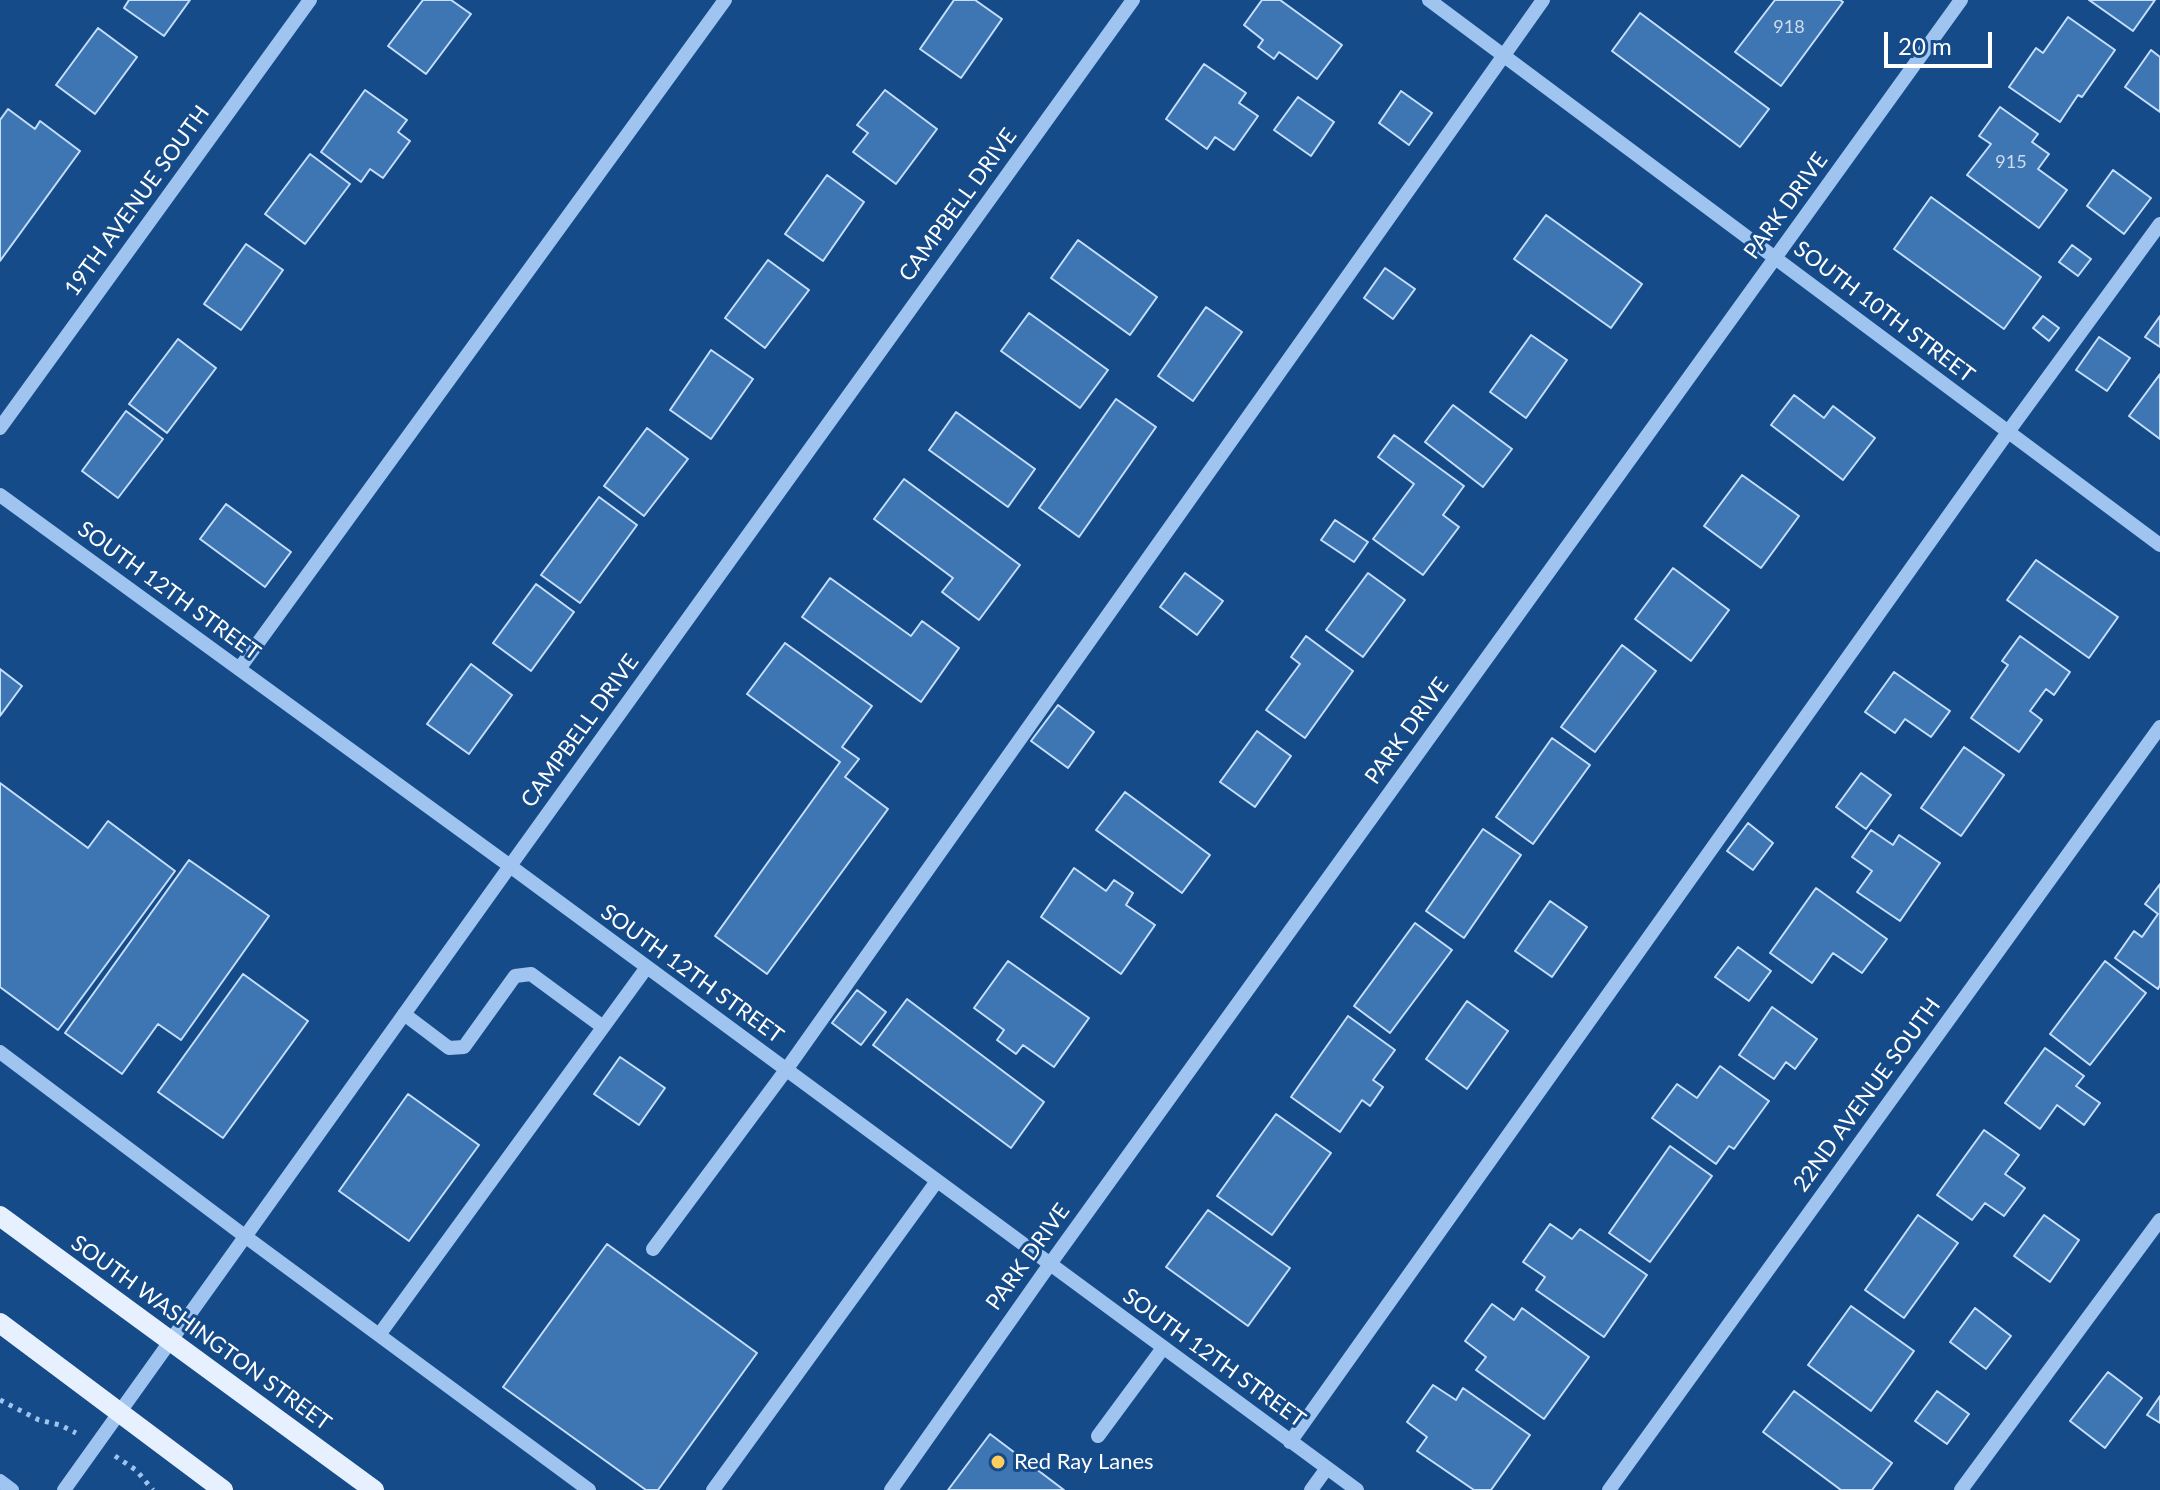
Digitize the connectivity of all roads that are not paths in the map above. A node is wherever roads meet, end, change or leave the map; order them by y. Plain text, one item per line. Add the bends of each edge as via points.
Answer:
1 (310, 0) edge
2 (725, 0) edge
3 (1133, 0) edge
4 (1429, 0) edge
5 (1543, 0) edge
6 (1961, 0) edge
7 (1503, 55) junction
8 (2160, 224) edge
9 (1775, 258) junction
10 (0, 428) edge
11 (2008, 432) junction
12 (0, 495) edge
13 (2160, 545) edge
14 (239, 669) junction
15 (2160, 727) edge
16 (510, 866) junction
17 (647, 967) junction
18 (404, 1014) junction
19 (603, 1027) junction
20 (0, 1052) edge
21 (786, 1070) junction
22 (937, 1181) junction
23 (0, 1216) edge
24 (2160, 1220) edge
25 (246, 1237) junction
26 (653, 1249) dead end
27 (1050, 1264) junction
28 (0, 1323) edge
29 (379, 1335) junction
30 (172, 1340) junction
31 (1163, 1348) junction
32 (119, 1413) junction
33 (1098, 1436) dead end
34 (1290, 1442) junction
35 (1327, 1468) junction
36 (0, 1481) edge
37 (12, 1490) edge
38 (64, 1490) edge
39 (223, 1490) edge
40 (374, 1490) edge
41 (589, 1490) edge
42 (713, 1490) edge
43 (891, 1490) edge
44 (1311, 1490) edge
45 (1357, 1490) edge
46 (1609, 1490) edge
47 (1961, 1490) edge

1 - 10 street, 19TH AVENUE SOUTH
2 - 14 street
3 - 16 street, CAMPBELL DRIVE
4 - 7 street, SOUTH 10TH STREET
5 - 7 street
6 - 9 street, PARK DRIVE
7 - 9 street, SOUTH 10TH STREET
7 - 21 street
8 - 11 street
9 - 11 street, SOUTH 10TH STREET
9 - 27 street, PARK DRIVE
11 - 13 street, SOUTH 10TH STREET
11 - 34 street
12 - 14 street, SOUTH 12TH STREET
14 - 16 street, SOUTH 12TH STREET
15 - 46 street, 22ND AVENUE SOUTH
16 - 17 street, SOUTH 12TH STREET
16 - 18 street, CAMPBELL DRIVE
17 - 19 street
17 - 21 street, SOUTH 12TH STREET
18 - 19 street via 449,1048 464,1047 515,976 531,974
18 - 25 street, CAMPBELL DRIVE
19 - 29 street
20 - 25 street
21 - 22 street, SOUTH 12TH STREET
21 - 26 street
22 - 27 street, SOUTH 12TH STREET
22 - 42 street
23 - 30 main road, SOUTH WASHINGTON STREET
24 - 47 street
25 - 29 street
25 - 30 street, CAMPBELL DRIVE
27 - 31 street, SOUTH 12TH STREET
27 - 43 street, PARK DRIVE
28 - 32 main road
29 - 41 street
30 - 32 street, CAMPBELL DRIVE
30 - 40 main road, SOUTH WASHINGTON STREET
31 - 33 street
31 - 34 street, SOUTH 12TH STREET
32 - 38 street, CAMPBELL DRIVE
32 - 39 main road
34 - 35 street, SOUTH 12TH STREET
35 - 44 street
35 - 45 street, SOUTH 12TH STREET
36 - 37 street

